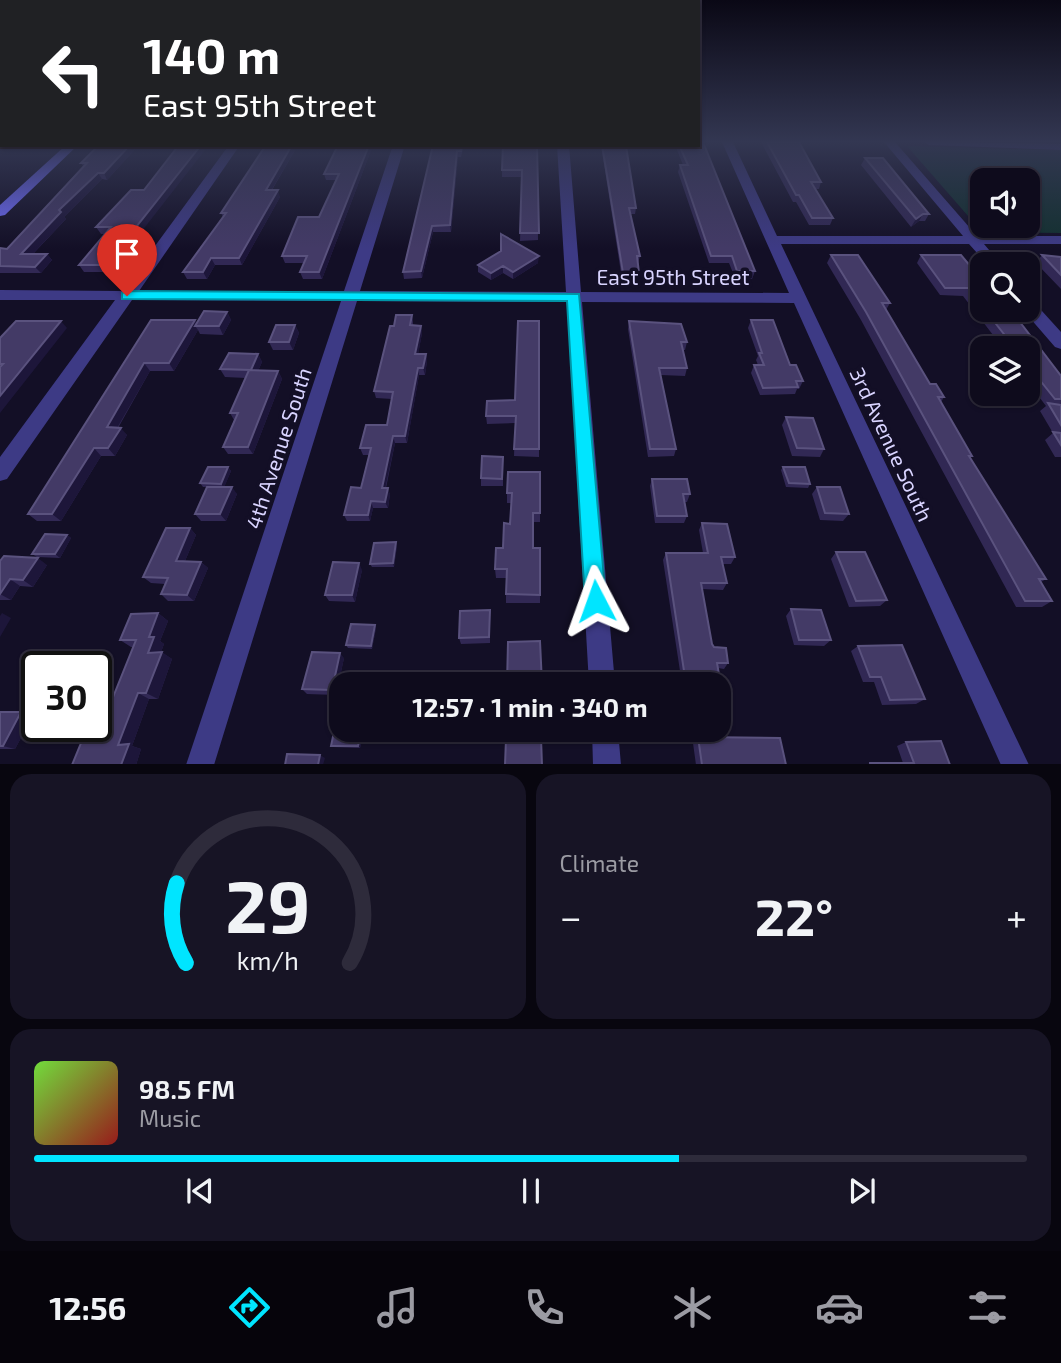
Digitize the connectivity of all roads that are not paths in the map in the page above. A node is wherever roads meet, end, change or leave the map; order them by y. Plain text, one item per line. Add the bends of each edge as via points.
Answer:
1 (37, 178) edge
2 (212, 178) edge
3 (389, 178) edge
4 (565, 178) edge
5 (744, 178) edge
6 (919, 178) edge
7 (0, 212) edge
8 (773, 240) junction
9 (972, 240) junction
10 (1061, 240) edge
11 (983, 252) edge
12 (0, 295) edge
13 (127, 296) junction
14 (351, 296) junction
15 (574, 297) junction
16 (800, 298) junction
17 (1040, 319) edge
18 (1061, 343) edge
19 (0, 473) edge
20 (601, 672) edge
21 (606, 742) edge
22 (200, 764) edge
23 (607, 764) edge
24 (1015, 764) edge

1 - 7 main road
2 - 13 street
3 - 14 street, 4th Avenue South
4 - 15 street
5 - 8 street, 3rd Avenue South
6 - 9 street
8 - 9 street
8 - 16 street, 3rd Avenue South
9 - 10 street
9 - 11 street
12 - 13 street, East 95th Street
13 - 14 street, East 95th Street
13 - 19 street
14 - 15 street, East 95th Street
14 - 22 street, 4th Avenue South
15 - 16 street, East 95th Street
15 - 20 street
16 - 24 street, 3rd Avenue South
17 - 18 street
21 - 23 street

